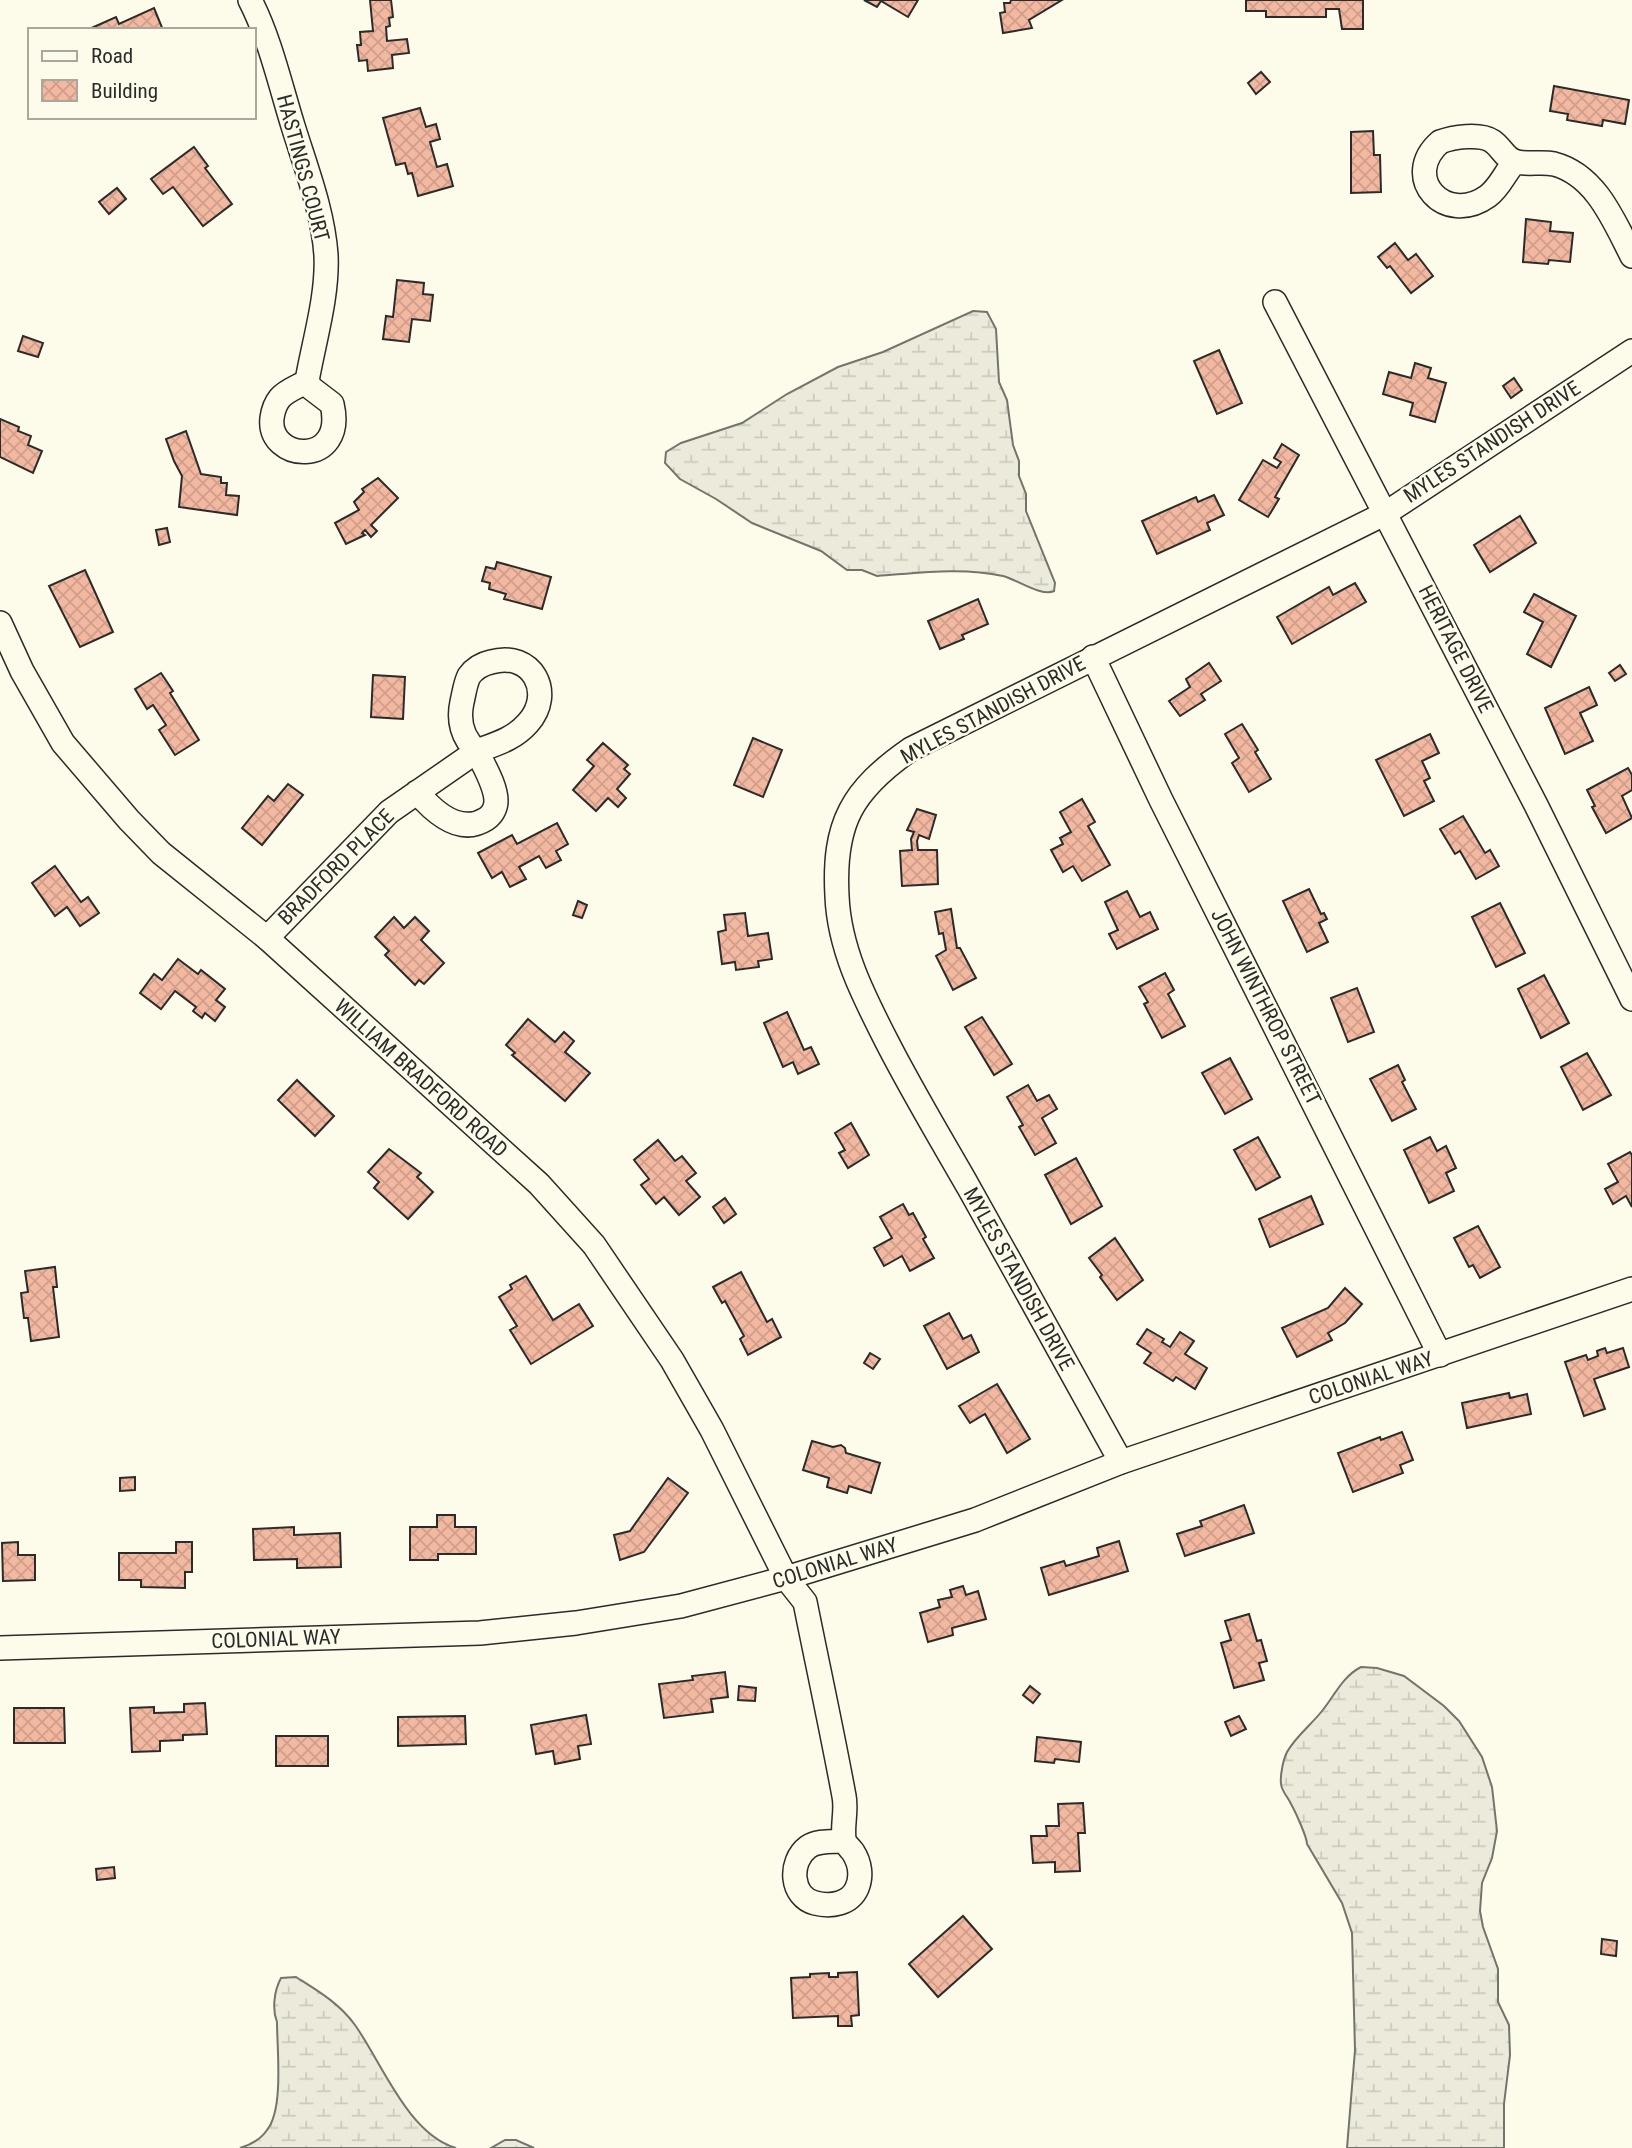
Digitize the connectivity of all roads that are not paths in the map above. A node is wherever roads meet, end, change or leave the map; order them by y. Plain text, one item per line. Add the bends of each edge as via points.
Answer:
1 (250, 0) edge
2 (1515, 162) dead end
3 (1632, 256) edge
4 (1275, 302) dead end
5 (1632, 351) edge
6 (307, 381) dead end
7 (1386, 513) junction
8 (0, 623) edge
9 (1093, 657) junction
10 (417, 792) junction
11 (267, 938) junction
12 (1632, 999) edge
13 (1632, 1289) edge
14 (1440, 1355) junction
15 (1121, 1462) junction
16 (786, 1578) junction
17 (0, 1648) edge
18 (844, 1841) dead end

1 - 6 street, HASTINGS COURT via 269,45 324,237 324,282
2 - 3 street via 1556,165 1587,182
4 - 7 street, HERITAGE DRIVE
5 - 7 street, MYLES STANDISH DRIVE
7 - 9 street, MYLES STANDISH DRIVE
7 - 12 street, HERITAGE DRIVE
8 - 11 street, WILLIAM BRADFORD ROAD via 58,734 101,789 162,853
9 - 14 street, JOHN WINTHROP STREET
9 - 15 street, MYLES STANDISH DRIVE via 911,749 875,776 856,799 844,825 837,897 860,989 904,1076
10 - 10 street, BRADFORD PLACE via 477,751 496,796 495,808 486,819 469,824 448,820
10 - 11 street, BRADFORD PLACE via 382,818
11 - 16 street, WILLIAM BRADFORD ROAD via 539,1184 594,1245 672,1360
13 - 14 street, COLONIAL WAY
14 - 15 street, COLONIAL WAY
15 - 16 street, COLONIAL WAY via 975,1520
16 - 17 street, COLONIAL WAY via 681,1606 480,1633
16 - 18 street, WILLIAM BRADFORD ROAD via 805,1602 845,1801

